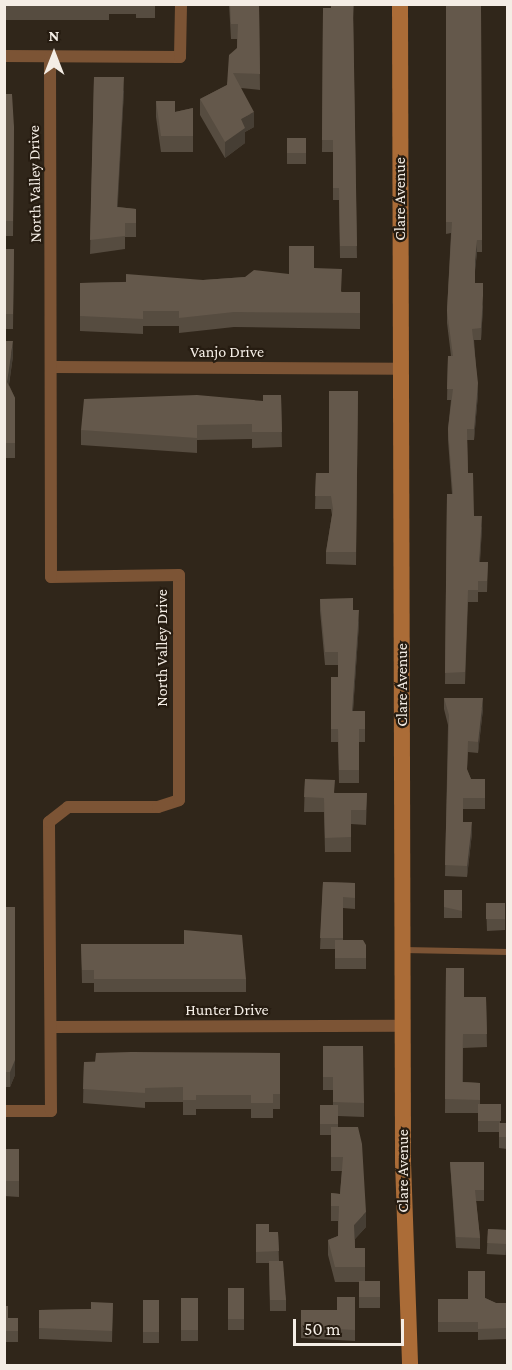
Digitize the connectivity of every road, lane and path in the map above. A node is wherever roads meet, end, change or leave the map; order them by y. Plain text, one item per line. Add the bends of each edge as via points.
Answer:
1 (181, 4) edge
2 (400, 4) edge
3 (4, 56) edge
4 (51, 57) junction
5 (54, 368) junction
6 (401, 369) junction
7 (404, 950) junction
8 (507, 952) edge
9 (402, 1026) junction
10 (52, 1027) junction
11 (4, 1111) edge
12 (410, 1365) edge

1 - 4 street via 180,57
2 - 6 street, Clare Avenue
3 - 4 street
4 - 5 street, North Valley Drive
5 - 6 street, Vanjo Drive
5 - 10 street, North Valley Drive via 51,577 179,575 179,800 158,807 68,807 49,822
6 - 7 street, Clare Avenue
7 - 8 lane
7 - 9 street, Clare Avenue
9 - 10 street, Hunter Drive
9 - 12 street, Clare Avenue
10 - 11 street, North Valley Drive via 51,1111

